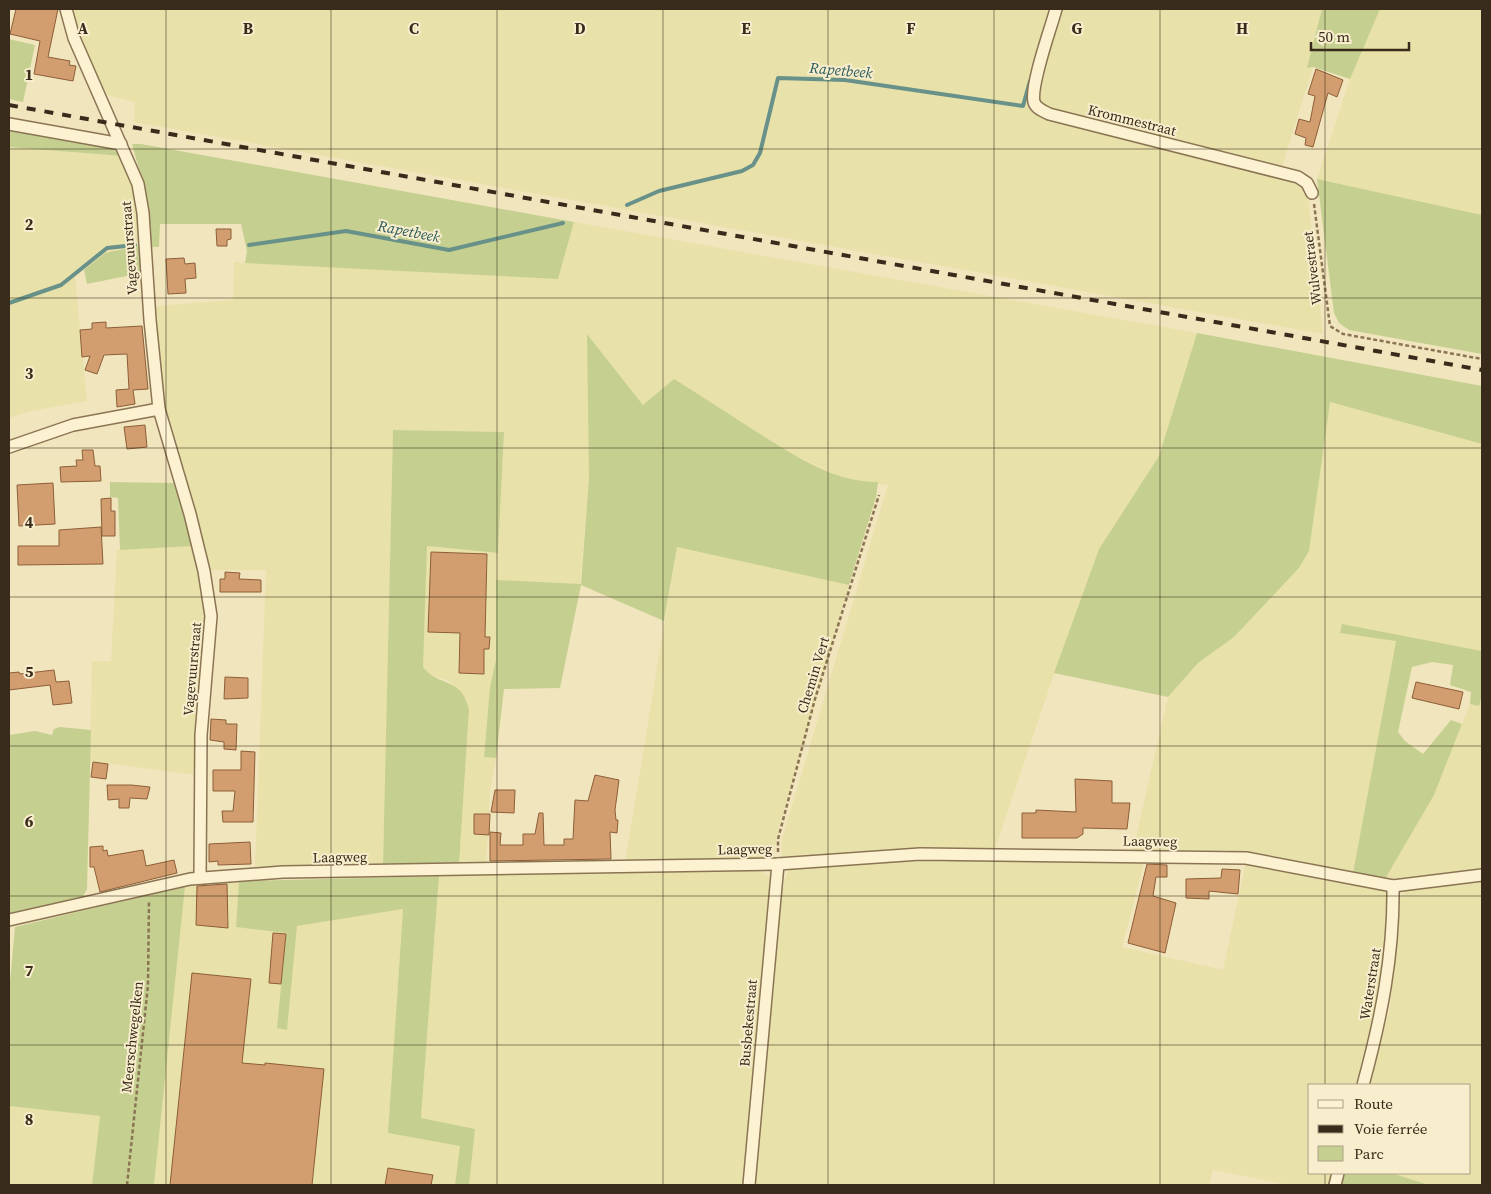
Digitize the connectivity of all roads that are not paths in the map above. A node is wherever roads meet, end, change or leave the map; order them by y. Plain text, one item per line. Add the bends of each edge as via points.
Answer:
1 (66, 9) edge
2 (1056, 9) edge
3 (9, 124) edge
4 (121, 144) junction
5 (1312, 193) road end
6 (159, 409) junction
7 (9, 446) edge
8 (778, 864) junction
9 (1482, 875) edge
10 (200, 878) junction
11 (1393, 886) junction
12 (9, 920) edge
13 (1363, 1084) edge
14 (749, 1185) edge

1 - 4 street, Vagevuurstraat via 74,38
2 - 5 street, Krommestraat via 1036,84 1034,102 1037,108 1049,114 1298,177 1307,183
3 - 4 street
4 - 6 street, Vagevuurstraat via 142,199
6 - 7 street via 73,425
6 - 10 street, Vagevuurstraat via 190,514 211,616 201,735
8 - 10 street, Laagweg via 283,872
8 - 11 street, Laagweg via 920,854 1246,858
8 - 14 street, Busbekestraat
9 - 11 street, Laagweg
10 - 12 street, Laagweg
11 - 13 street, Waterstraat via 1390,966 1378,1033

